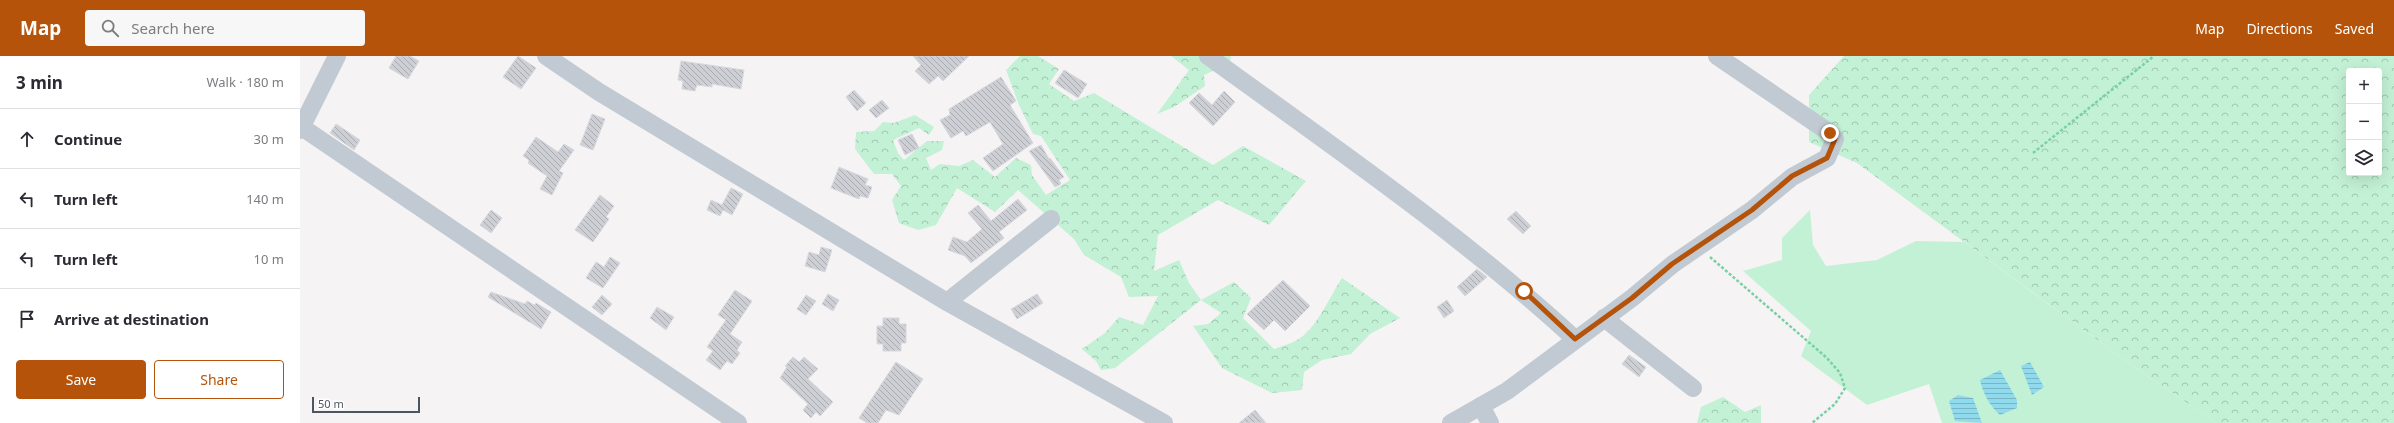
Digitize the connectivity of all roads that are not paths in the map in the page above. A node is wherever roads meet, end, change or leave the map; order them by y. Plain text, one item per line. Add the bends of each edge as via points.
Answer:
1 (337, 56) edge
2 (546, 56) edge
3 (1208, 56) edge
4 (1717, 56) edge
5 (301, 128) edge
6 (1051, 218) dead end
7 (947, 302) junction
8 (1604, 318) junction
9 (1575, 339) junction
10 (1693, 388) dead end
11 (1481, 406) junction
12 (738, 423) edge
13 (1164, 423) edge
14 (1451, 423) edge
15 (1490, 423) edge

1 - 5 street
2 - 7 street via 606,96
3 - 9 street via 1524,291
4 - 8 street via 1830,133 1835,139 1827,158 1792,176 1752,210 1672,264
5 - 12 street
6 - 7 street
7 - 13 street
8 - 9 street
8 - 10 street
9 - 11 street via 1507,392
11 - 14 street
11 - 15 street

